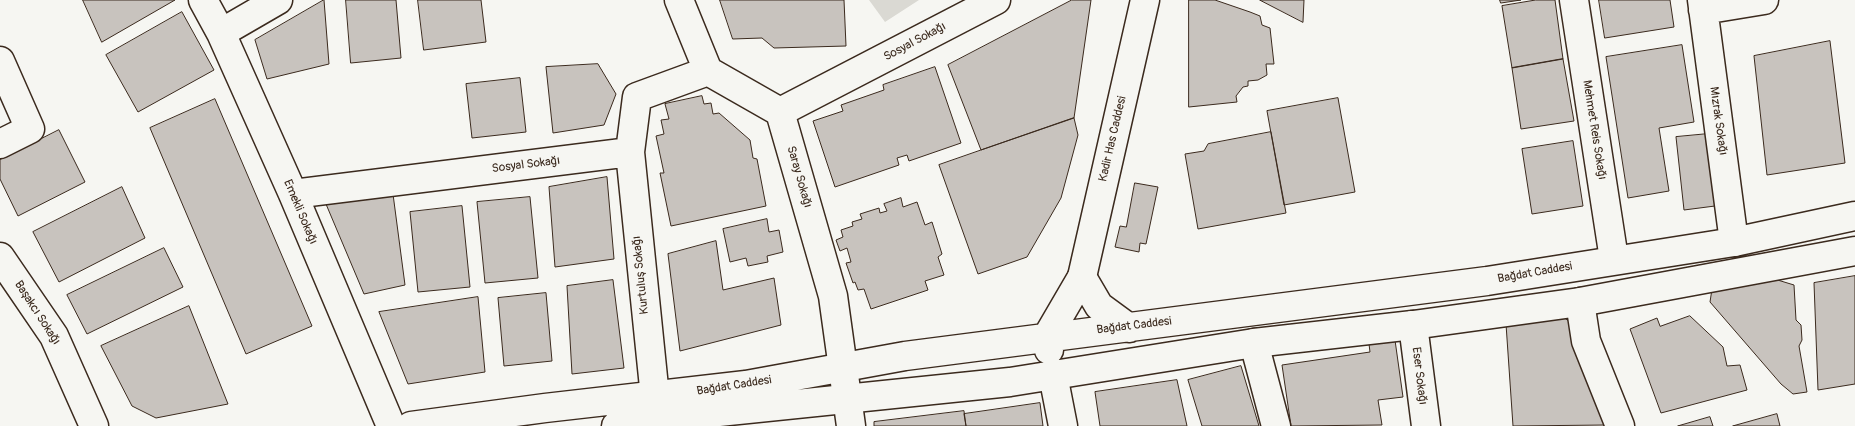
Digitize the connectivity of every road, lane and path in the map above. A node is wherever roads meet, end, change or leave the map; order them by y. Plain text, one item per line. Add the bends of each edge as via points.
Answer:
1 (203, 0) edge
2 (278, 0) edge
3 (679, 0) edge
4 (996, 0) edge
5 (1145, 0) edge
6 (1574, 0) edge
7 (1764, 0) edge
8 (1702, 5) edge
9 (221, 33) junction
10 (0, 61) edge
11 (708, 71) junction
12 (780, 112) junction
13 (0, 144) edge
14 (630, 152) junction
15 (293, 194) junction
16 (1855, 216) edge
17 (1734, 242) junction
18 (1855, 251) edge
19 (0, 258) edge
20 (1614, 259) junction
21 (1082, 277) junction
22 (1580, 302) junction
23 (1413, 326) junction
24 (1129, 328) junction
25 (1047, 337) junction
26 (1254, 343) junction
27 (841, 367) junction
28 (1053, 375) junction
29 (655, 397) junction
30 (847, 398) junction
31 (701, 420) edge
32 (94, 426) edge
33 (391, 426) edge
34 (411, 426) edge
35 (616, 426) edge
36 (851, 426) edge
37 (1064, 426) edge
38 (1276, 426) edge
39 (1426, 426) edge
40 (1620, 426) edge

1 - 9 street, Emekli Sokağı
2 - 9 street
3 - 11 street
4 - 12 street, Sosyal Sokağı
5 - 21 street, Kadir Has Caddesi
6 - 20 street, Mehmet Reis Sokağı
7 - 8 street
8 - 17 street, Mızrak Sokağı
9 - 15 street, Emekli Sokağı
10 - 13 street via 30,128
11 - 12 street
11 - 14 street via 637,97
12 - 27 street, Saray Sokağı via 833,296
14 - 15 street, Sosyal Sokağı
14 - 29 street, Kurtuluş Sokağı
15 - 33 street, Emekli Sokağı
16 - 17 street, Bağdat Caddesi
17 - 20 street, Bağdat Caddesi
18 - 22 street, Bağdat Caddesi
19 - 32 street, Başakcı Sokağı via 54,336
20 - 24 street, Bağdat Caddesi via 1487,281
21 - 24 street via 1099,306
21 - 25 street, Kadir Has Caddesi
22 - 23 street, Bağdat Caddesi
22 - 40 street via 1586,342
23 - 26 street, Bağdat Caddesi
23 - 39 street, Eser Sokağı
24 - 25 street, Bağdat Caddesi
25 - 27 street, Bağdat Caddesi
25 - 28 street
26 - 28 street, Bağdat Caddesi
26 - 38 street
27 - 29 street, Bağdat Caddesi via 746,386
27 - 30 street, Saray Sokağı
28 - 30 street, Bağdat Caddesi
28 - 37 street
29 - 34 street, Bağdat Caddesi
30 - 31 street, Bağdat Caddesi
30 - 36 street, Saray Sokağı
31 - 35 street, Bağdat Caddesi

